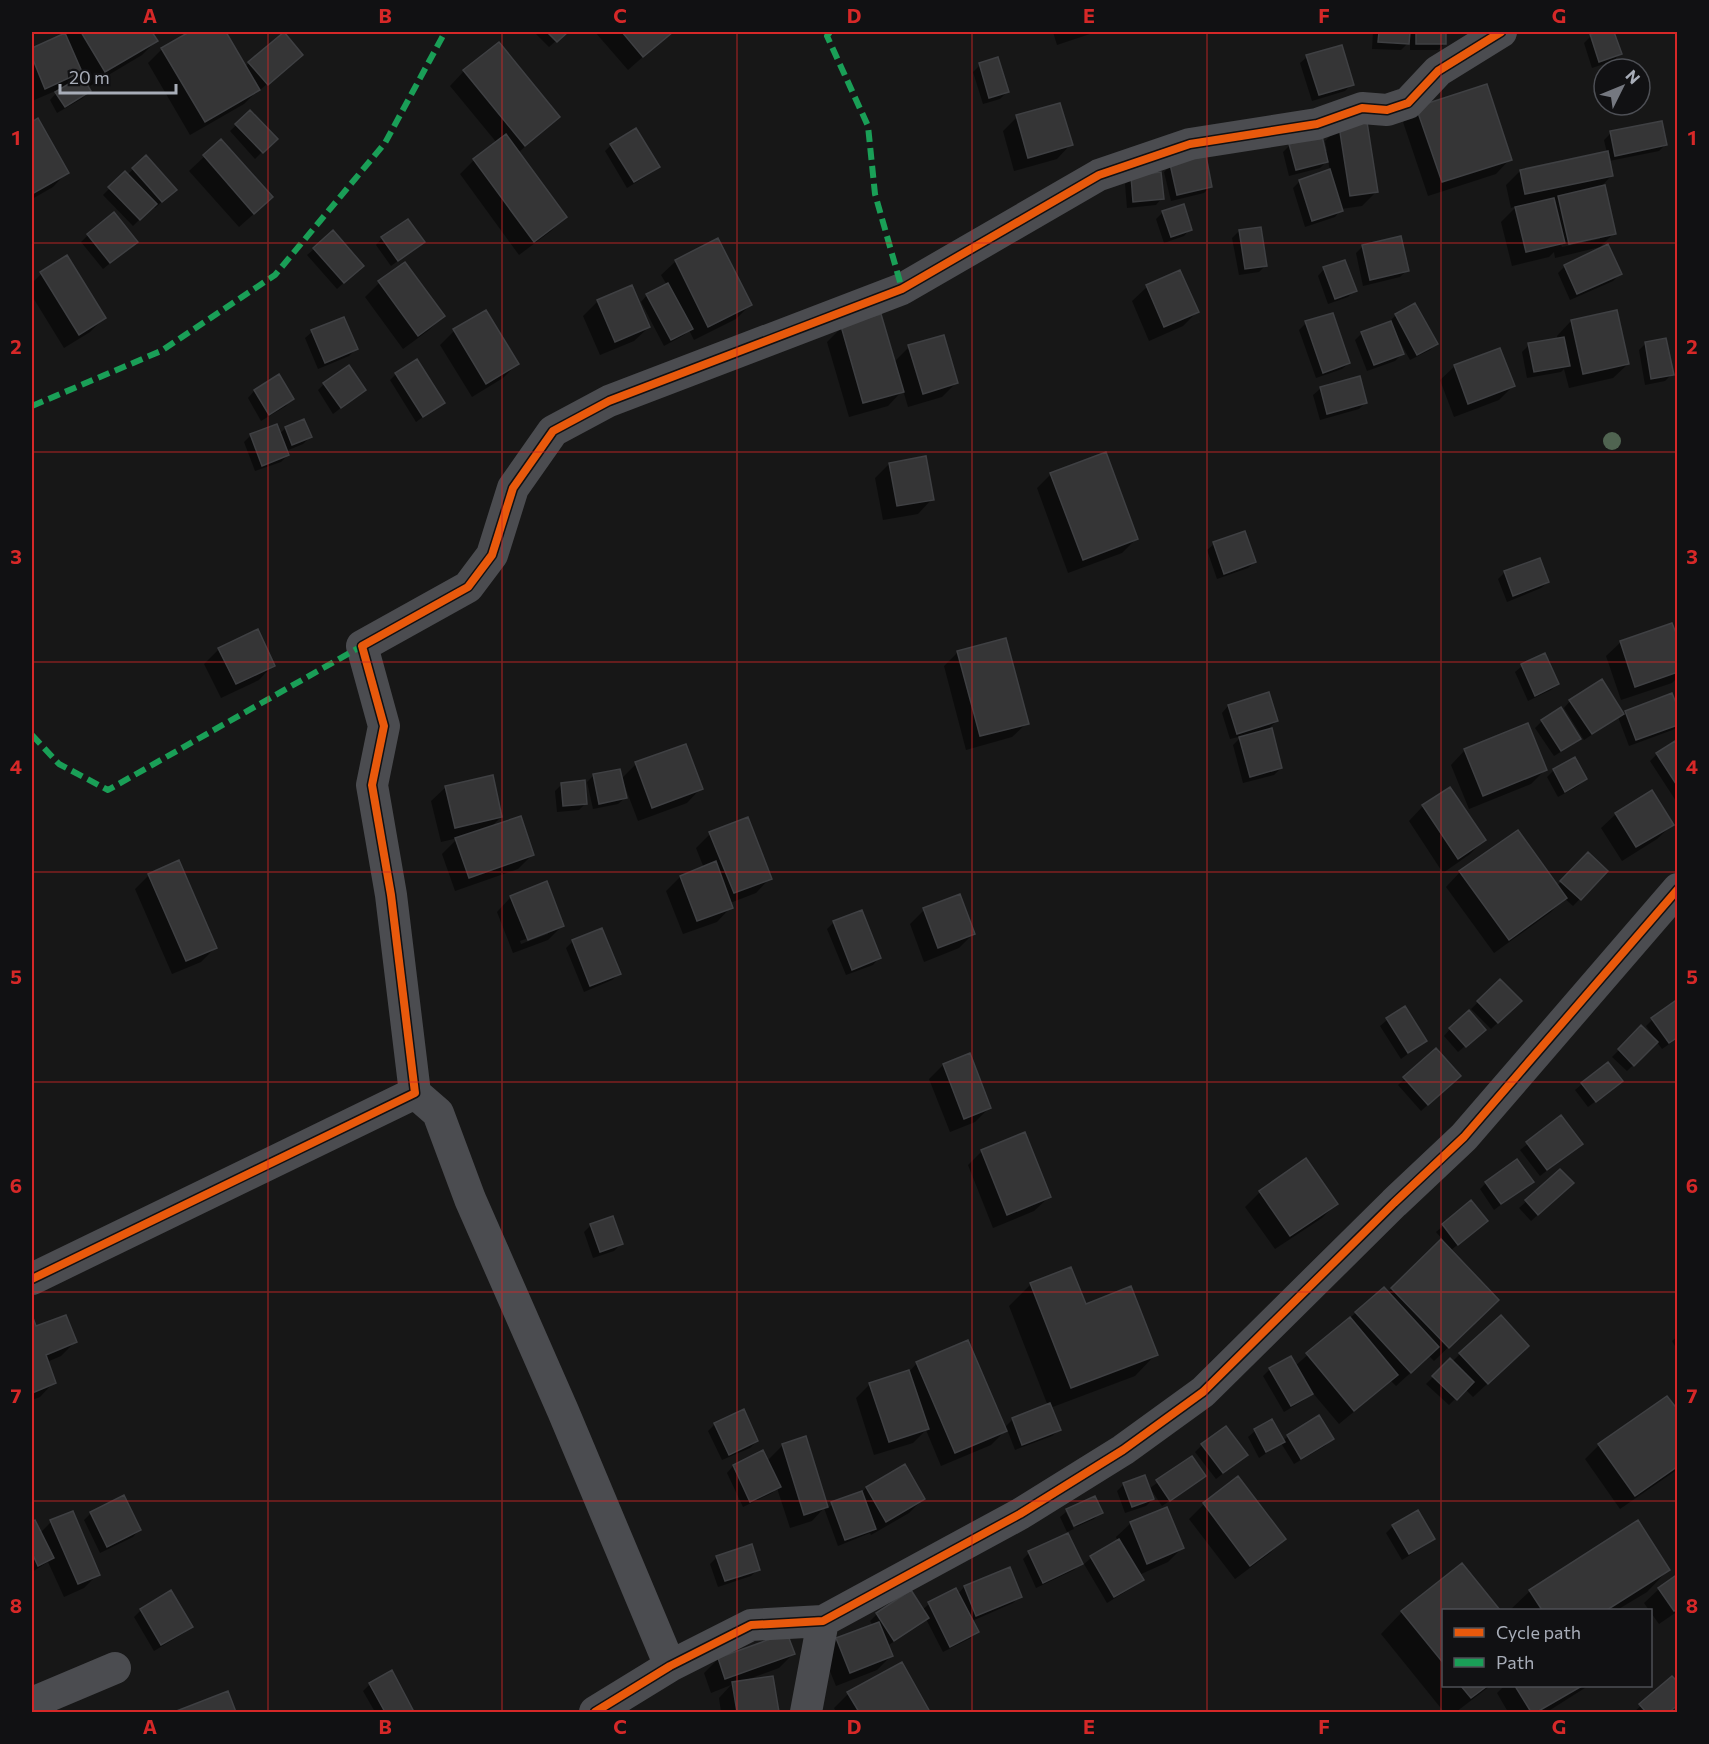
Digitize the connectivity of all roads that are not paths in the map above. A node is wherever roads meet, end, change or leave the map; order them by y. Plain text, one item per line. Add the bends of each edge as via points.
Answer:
1 (1501, 32) edge
2 (1677, 889) edge
3 (415, 1093) junction
4 (32, 1279) edge
5 (823, 1621) junction
6 (670, 1666) junction
7 (115, 1668) dead end
8 (32, 1703) edge
9 (595, 1713) edge
10 (806, 1713) edge

1 - 3 street via 1438,71 1408,104 1387,110 1362,108 1317,124 1190,144 1099,175 902,289 609,402 553,431 513,488 492,555 468,587 362,646 384,726 372,785 391,894
2 - 5 street via 1464,1137 1203,1392 1124,1450 1020,1514
3 - 4 street
3 - 6 street via 438,1113 470,1199
5 - 6 street via 752,1625
5 - 10 street
6 - 9 street
7 - 8 street

